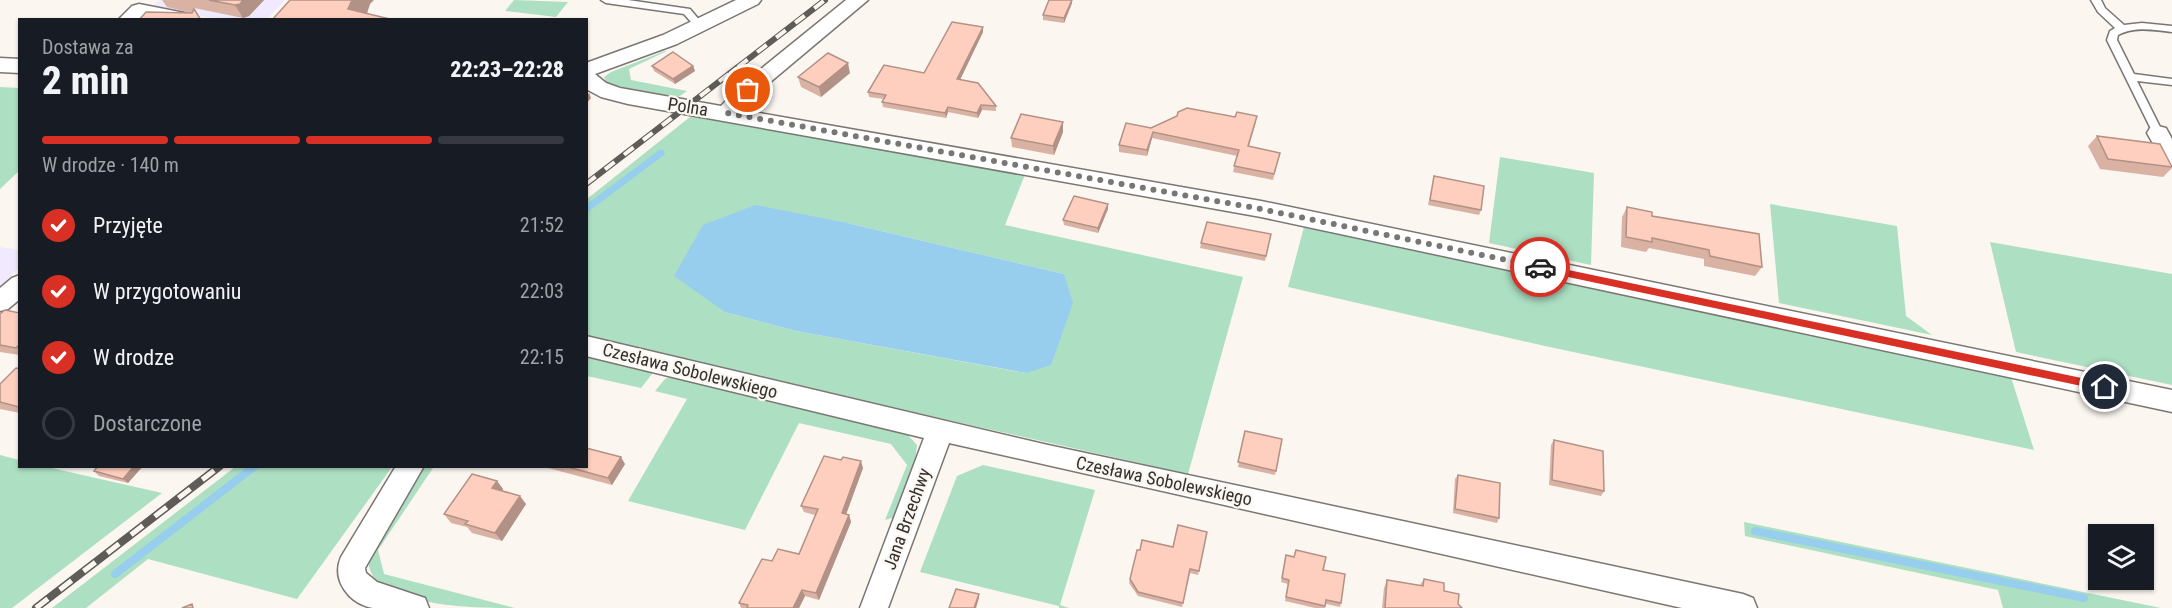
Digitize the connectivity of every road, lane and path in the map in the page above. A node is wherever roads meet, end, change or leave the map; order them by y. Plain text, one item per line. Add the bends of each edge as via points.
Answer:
1 (606, 0) edge
2 (751, 0) edge
3 (858, 0) edge
4 (2096, 0) edge
5 (129, 18) edge
6 (180, 18) edge
7 (701, 28) junction
8 (2121, 28) junction
9 (2172, 29) edge
10 (0, 65) edge
11 (18, 66) edge
12 (588, 69) edge
13 (2130, 77) junction
14 (588, 78) edge
15 (2172, 82) edge
16 (727, 113) junction
17 (2158, 133) joint
18 (2172, 158) edge
19 (588, 346) edge
20 (2172, 401) edge
21 (940, 431) junction
22 (410, 468) edge
23 (415, 608) edge
24 (874, 608) edge
25 (1743, 608) edge

1 - 7 lane via 687,11
2 - 7 street
3 - 16 street via 748,90
4 - 8 lane
5 - 6 street via 139,10
7 - 12 street
8 - 9 lane
8 - 13 lane via 2113,33 2112,40
10 - 11 street
13 - 15 lane
13 - 17 lane
14 - 16 street, Polna via 612,92
16 - 20 street, Polna via 1261,209
17 - 18 street
19 - 21 street, Czesława Sobolewskiego
21 - 24 street, Jana Brzechwy
21 - 25 street, Czesława Sobolewskiego
22 - 23 street via 351,566 353,580 368,593

